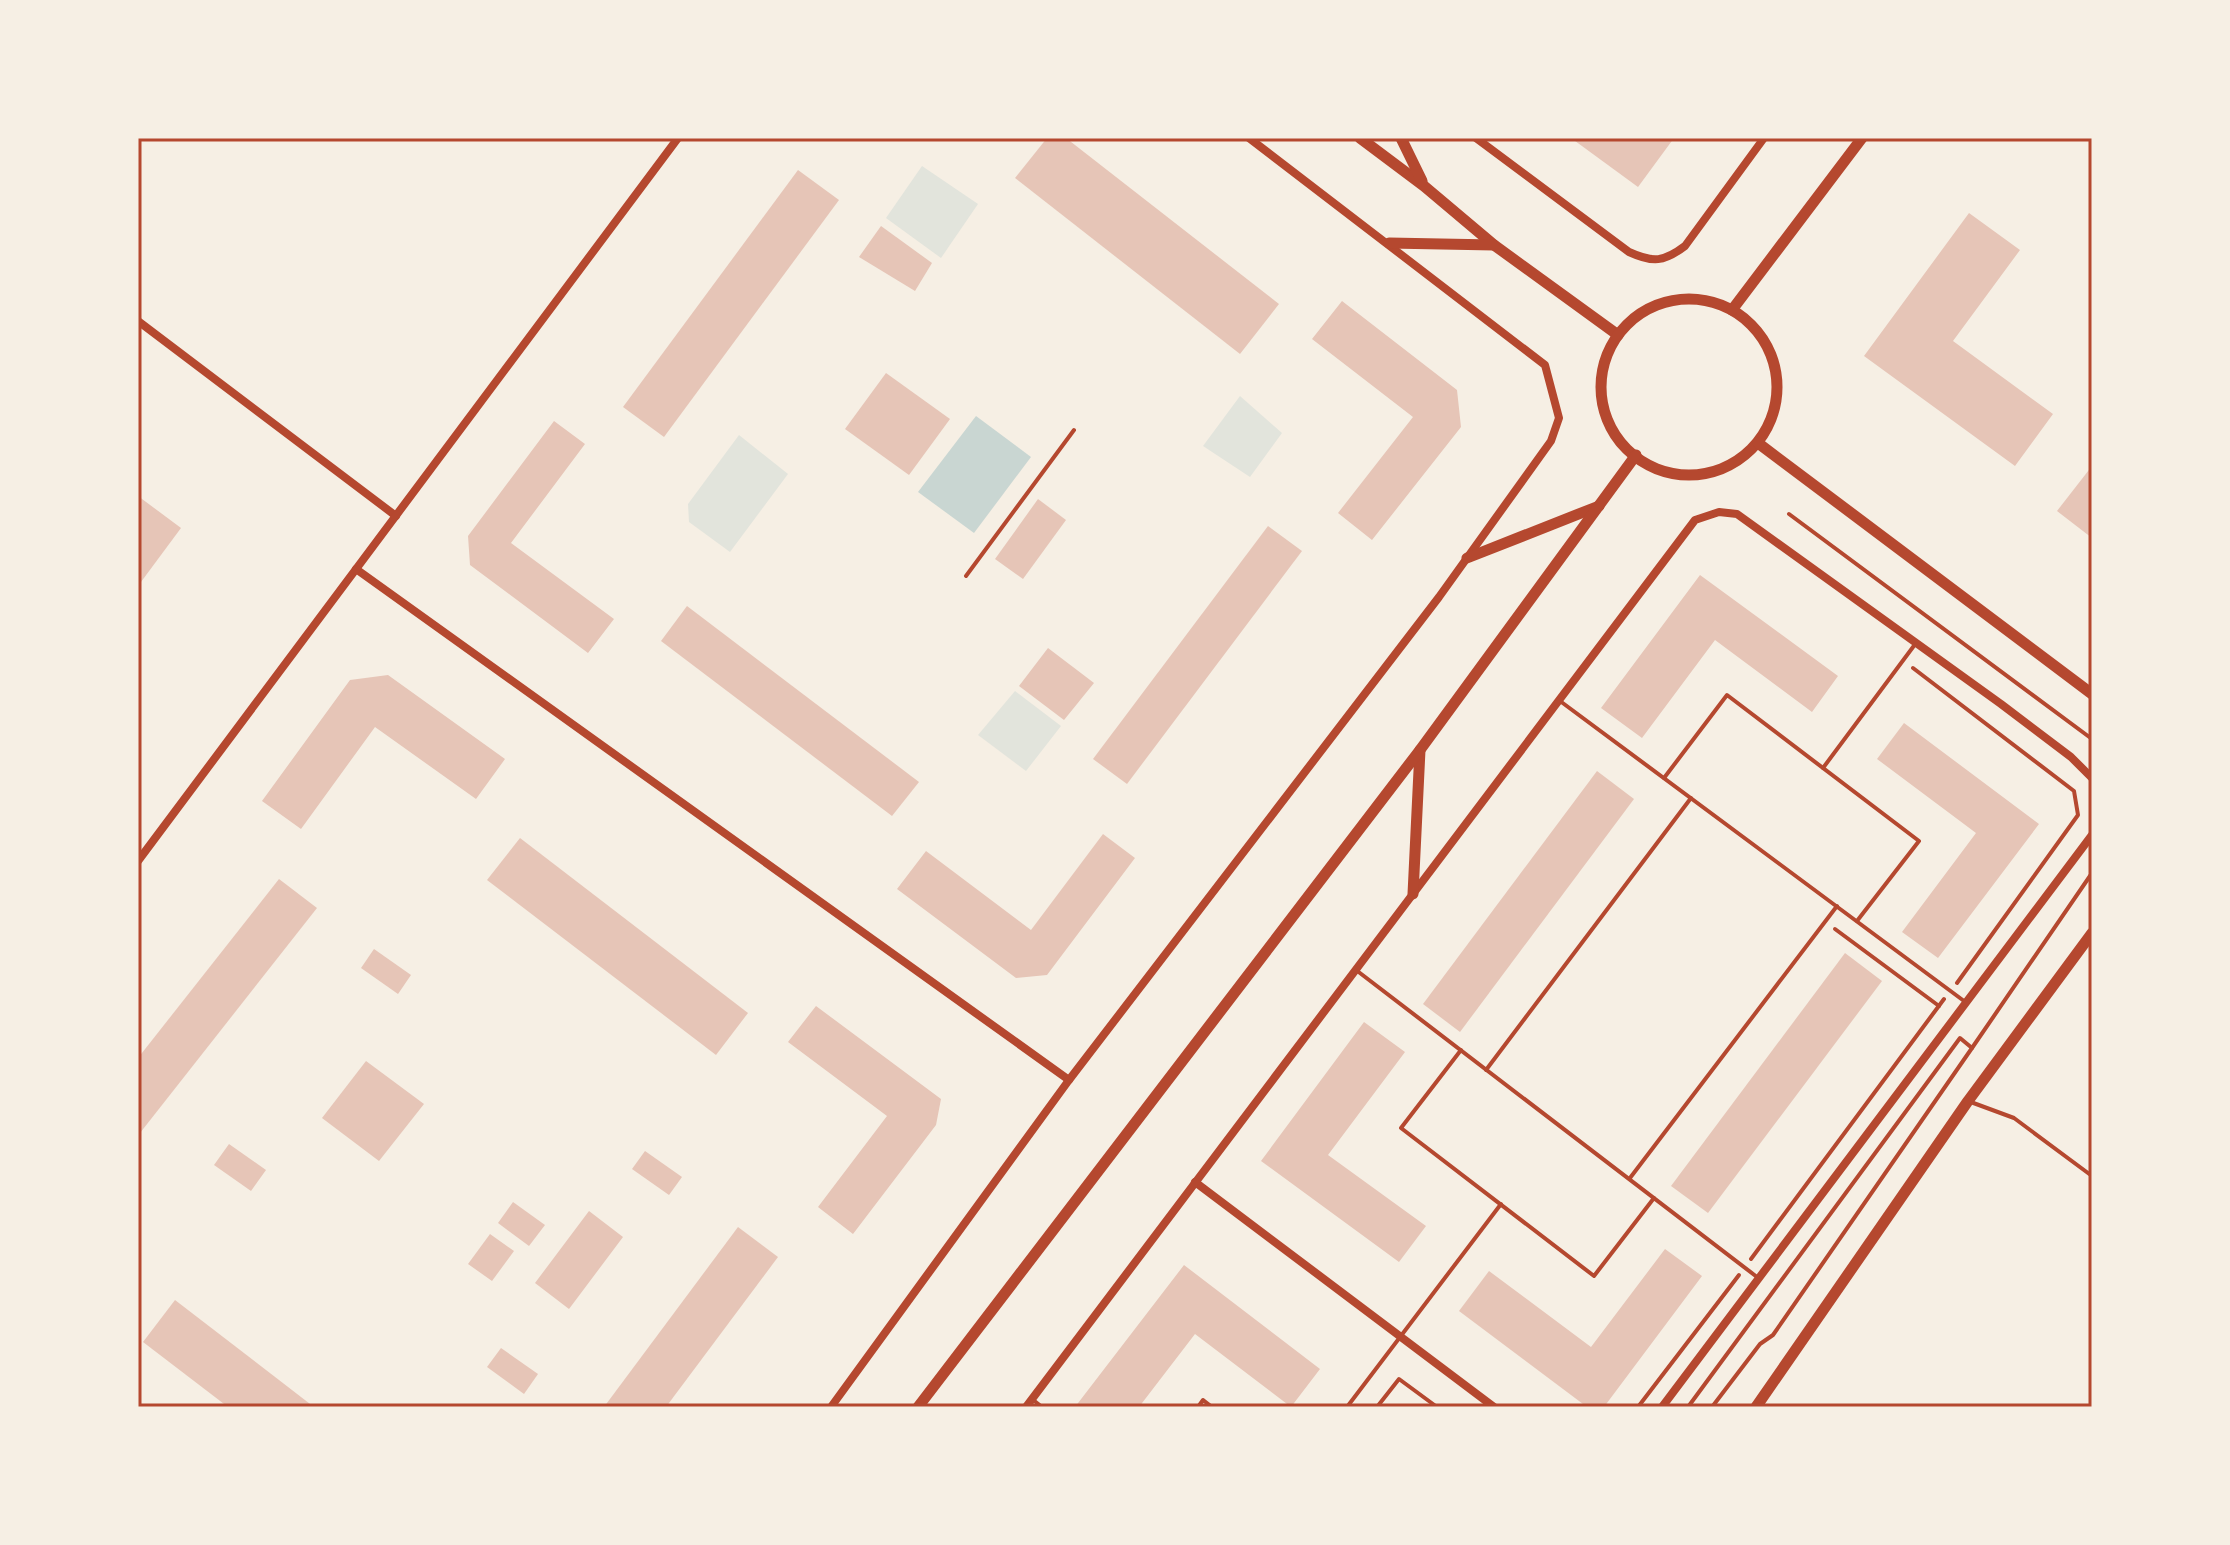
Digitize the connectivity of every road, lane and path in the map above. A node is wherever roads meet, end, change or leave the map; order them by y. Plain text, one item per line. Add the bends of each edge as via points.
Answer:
1 (678, 138) edge
2 (1249, 138) edge
3 (1360, 138) edge
4 (1401, 138) edge
5 (1476, 138) edge
6 (1764, 138) edge
7 (1862, 138) edge
8 (1424, 186) junction
9 (1389, 243) junction
10 (1494, 245) junction
11 (1732, 310) junction
12 (138, 321) edge
13 (1618, 335) junction
14 (1074, 430) dead end
15 (1758, 443) junction
16 (1636, 455) junction
17 (1600, 506) junction
18 (1789, 514) dead end
19 (396, 516) junction
20 (1467, 558) junction
21 (356, 569) junction
22 (966, 576) dead end
23 (1916, 643) junction
24 (1903, 661) junction
25 (2092, 694) edge
26 (1559, 701) junction
27 (2092, 739) edge
28 (1420, 750) junction
29 (1823, 768) junction
30 (1664, 778) junction
31 (2092, 778) edge
32 (1691, 798) junction
33 (2092, 835) edge
34 (138, 861) edge
35 (2092, 873) edge
36 (1413, 894) junction
37 (1837, 906) junction
38 (1857, 921) junction
39 (1825, 922) junction
40 (2092, 933) edge
41 (1356, 970) junction
42 (1951, 990) junction
43 (1966, 1002) junction
44 (1939, 1006) junction
45 (1972, 1048) junction
46 (1461, 1050) junction
47 (1486, 1070) junction
48 (1069, 1080) junction
49 (1968, 1101) junction
50 (2092, 1176) edge
51 (1630, 1179) junction
52 (1195, 1182) junction
53 (1654, 1198) junction
54 (1501, 1204) junction
55 (1745, 1268) junction
56 (1759, 1278) junction
57 (1400, 1337) junction
58 (1029, 1403) edge
59 (831, 1407) edge
60 (918, 1407) edge
61 (1042, 1407) edge
62 (1198, 1407) edge
63 (1212, 1407) edge
64 (1347, 1407) edge
65 (1377, 1407) edge
66 (1437, 1407) edge
67 (1494, 1407) edge
68 (1638, 1407) edge
69 (1662, 1407) edge
70 (1688, 1407) edge
71 (1712, 1407) edge
72 (1756, 1407) edge

1 - 19 street
2 - 9 street
3 - 8 street
4 - 8 street
5 - 6 street via 1629,252 1650,262 1668,259 1685,246
7 - 11 street
8 - 10 street
9 - 10 street
9 - 20 street via 1545,365 1559,418 1551,441
10 - 13 street
11 - 13 street via 1702,300 1670,301 1641,313
11 - 15 street via 1758,332 1774,362 1774,413
12 - 19 street
13 - 16 street via 1604,364 1601,397 1610,428
14 - 22 lane
15 - 16 street via 1731,465 1697,475 1662,471
15 - 25 street
16 - 17 street
17 - 20 street
17 - 28 street
18 - 27 path
19 - 21 street
20 - 48 street
21 - 34 street
21 - 48 street
23 - 24 lane
23 - 26 street via 1737,514 1719,512 1695,520
23 - 31 street
24 - 29 lane
24 - 42 path via 2074,791 2078,800 2078,815
26 - 30 lane
26 - 36 street
28 - 36 street
28 - 60 street
29 - 30 lane via 1727,695
29 - 38 lane via 1919,841
30 - 32 lane
32 - 37 lane
32 - 47 lane
33 - 43 street
35 - 45 path
36 - 41 street
37 - 38 lane
37 - 39 lane
38 - 42 lane
39 - 44 path
39 - 51 lane
40 - 49 street
41 - 46 lane
41 - 52 street
42 - 43 lane
42 - 44 path
43 - 56 street
44 - 55 path
45 - 70 path via 1960,1038
45 - 71 path via 1773,1335 1760,1344
46 - 47 lane
46 - 54 lane via 1401,1128
47 - 51 lane
48 - 59 street
49 - 50 lane via 2014,1118
49 - 72 street
51 - 53 lane
52 - 57 street
52 - 58 street
53 - 54 lane via 1594,1276
53 - 55 lane
54 - 57 lane
55 - 56 lane
55 - 68 path
56 - 69 street
57 - 64 lane
57 - 67 street
58 - 61 lane
62 - 63 lane via 1203,1400
65 - 66 path via 1399,1379

